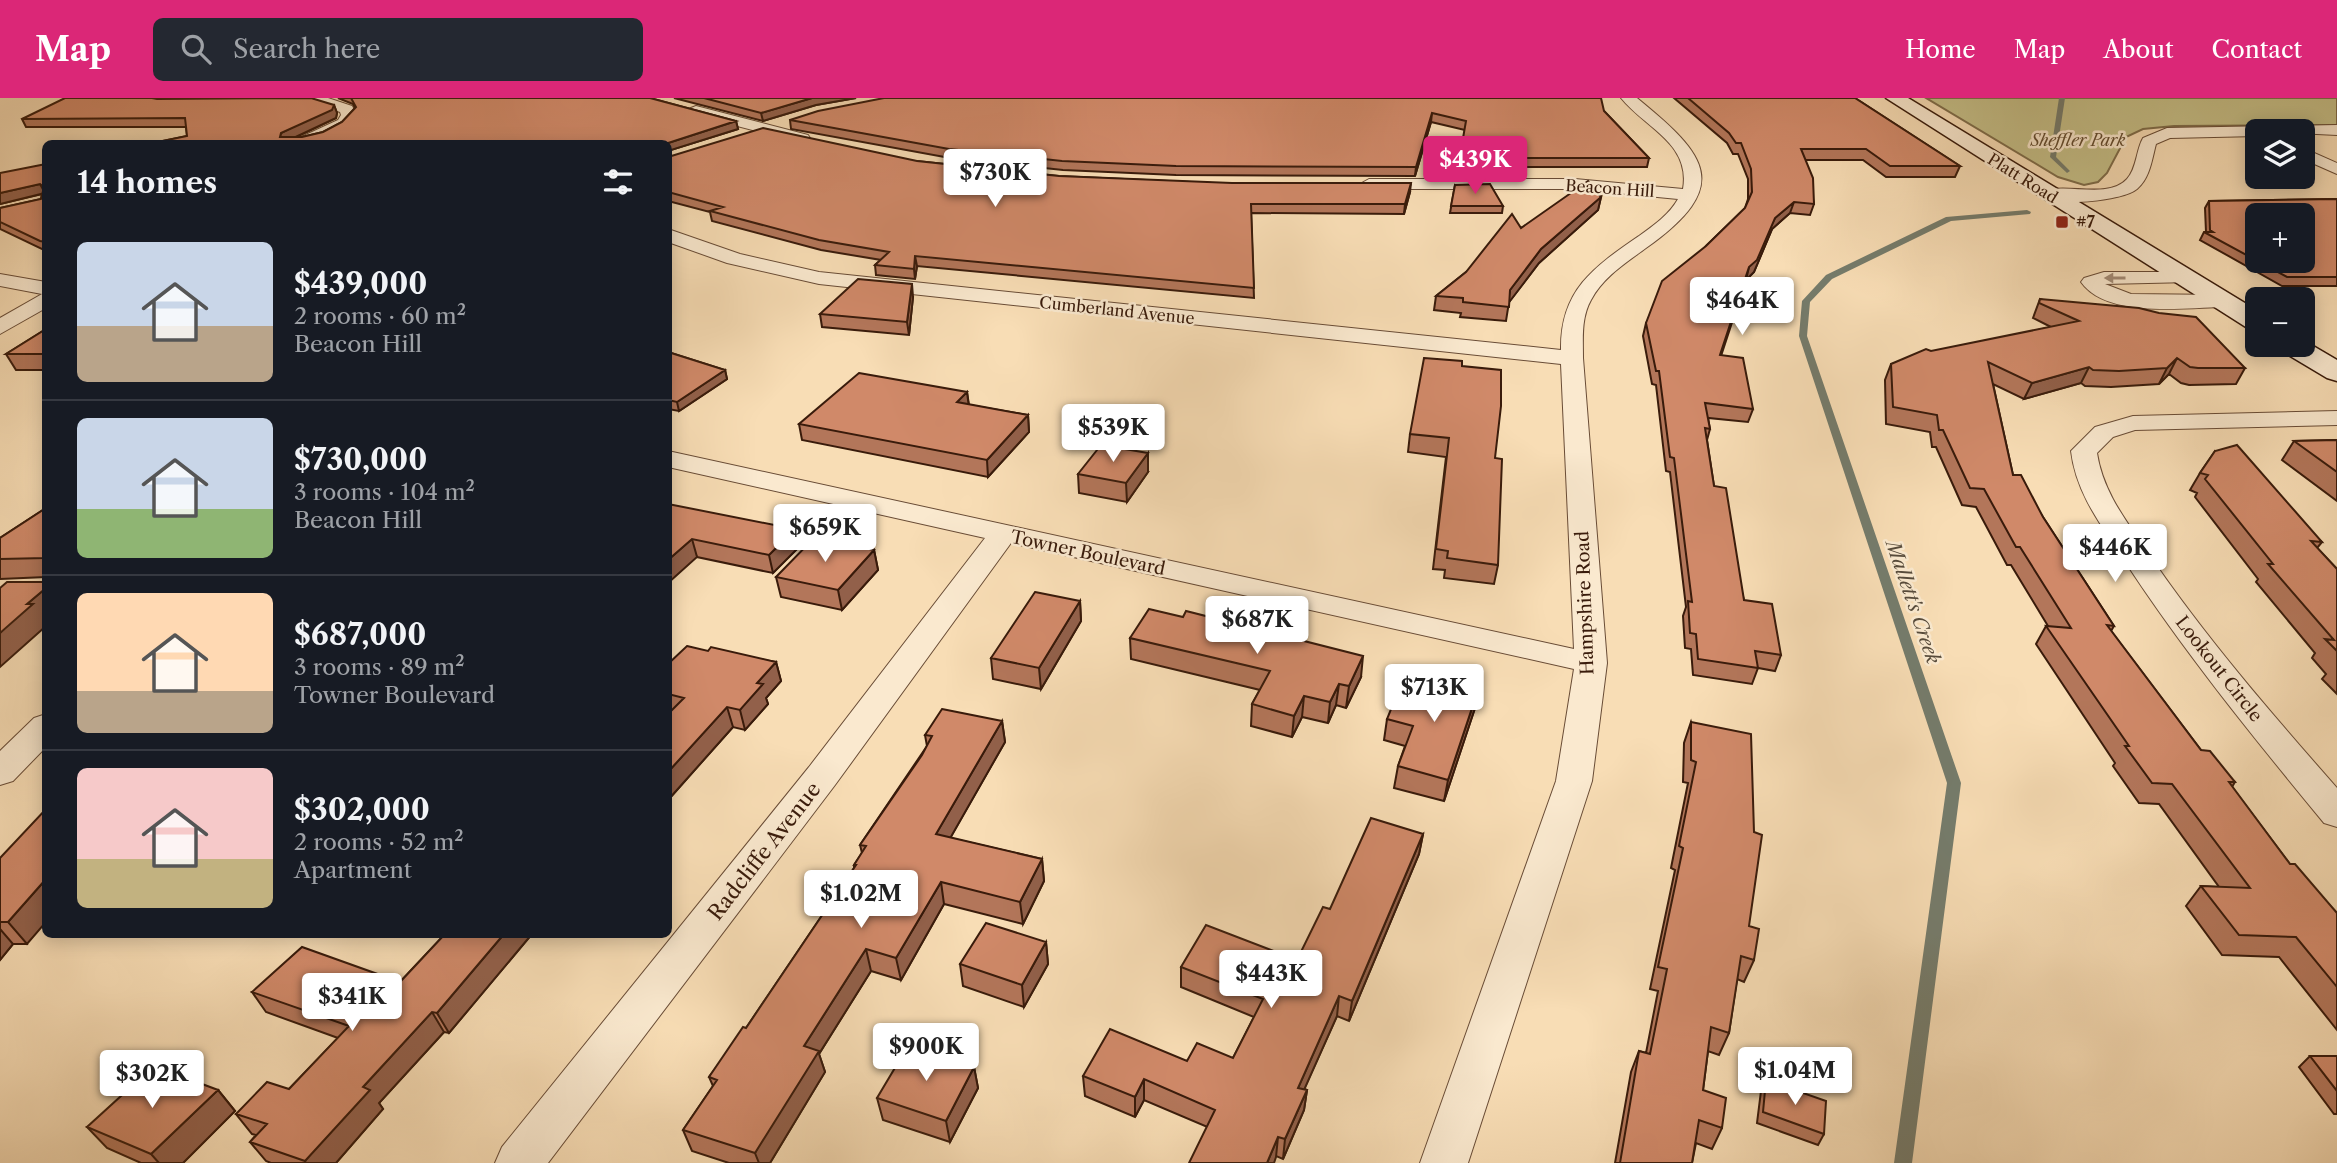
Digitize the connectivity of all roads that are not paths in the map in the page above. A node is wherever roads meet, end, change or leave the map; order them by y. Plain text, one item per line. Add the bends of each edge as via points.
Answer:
1 (1628, 98) edge
2 (1895, 98) edge
3 (259, 100) edge
4 (684, 108) edge
5 (793, 120) edge
6 (763, 129) junction
7 (2337, 130) edge
8 (2315, 131) edge
9 (2245, 132) edge
10 (737, 138) edge
11 (303, 140) edge
12 (819, 142) edge
13 (2315, 159) edge
14 (2337, 169) edge
15 (1351, 184) edge
16 (1689, 195) junction
17 (2050, 195) junction
18 (672, 236) edge
19 (2183, 278) junction
20 (0, 280) edge
21 (42, 287) edge
22 (42, 301) edge
23 (2222, 301) junction
24 (2245, 315) edge
25 (0, 327) edge
26 (2312, 357) edge
27 (1572, 358) junction
28 (2337, 372) edge
29 (2337, 418) edge
30 (672, 460) edge
31 (1003, 534) junction
32 (1591, 663) junction
33 (42, 730) edge
34 (0, 772) edge
35 (2337, 813) edge
36 (519, 1163) edge
37 (1444, 1163) edge

1 - 16 street via 1671,135 1690,159 1693,183
2 - 17 main road, Platt Road
3 - 11 street via 315,100 347,109 344,122
4 - 6 street
5 - 6 street
6 - 10 street
6 - 12 street
7 - 8 street
9 - 17 street via 2179,131 2155,136 2149,141 2137,180 2125,189
13 - 14 street
15 - 16 street, Beacon Hill via 1575,184
16 - 27 street, Hampshire Road via 1669,224 1614,263 1586,292 1571,332
17 - 19 main road, Platt Road
18 - 27 street, Cumberland Avenue via 734,259 820,278
19 - 23 main road, Platt Road
19 -> 23 street via 2091,282 2095,289 2127,300
20 - 21 street
22 - 25 street
23 - 24 main road, Platt Road
26 - 28 main road
27 - 32 street, Hampshire Road
29 - 35 street, Lookout Circle via 2133,423 2104,432 2084,451 2085,471 2099,500 2148,576 2208,657
30 - 31 street, Towner Boulevard
31 - 32 street, Towner Boulevard
31 - 36 street, Radcliffe Avenue via 822,776
32 - 37 street, Hampshire Road via 1574,781
33 - 34 street

